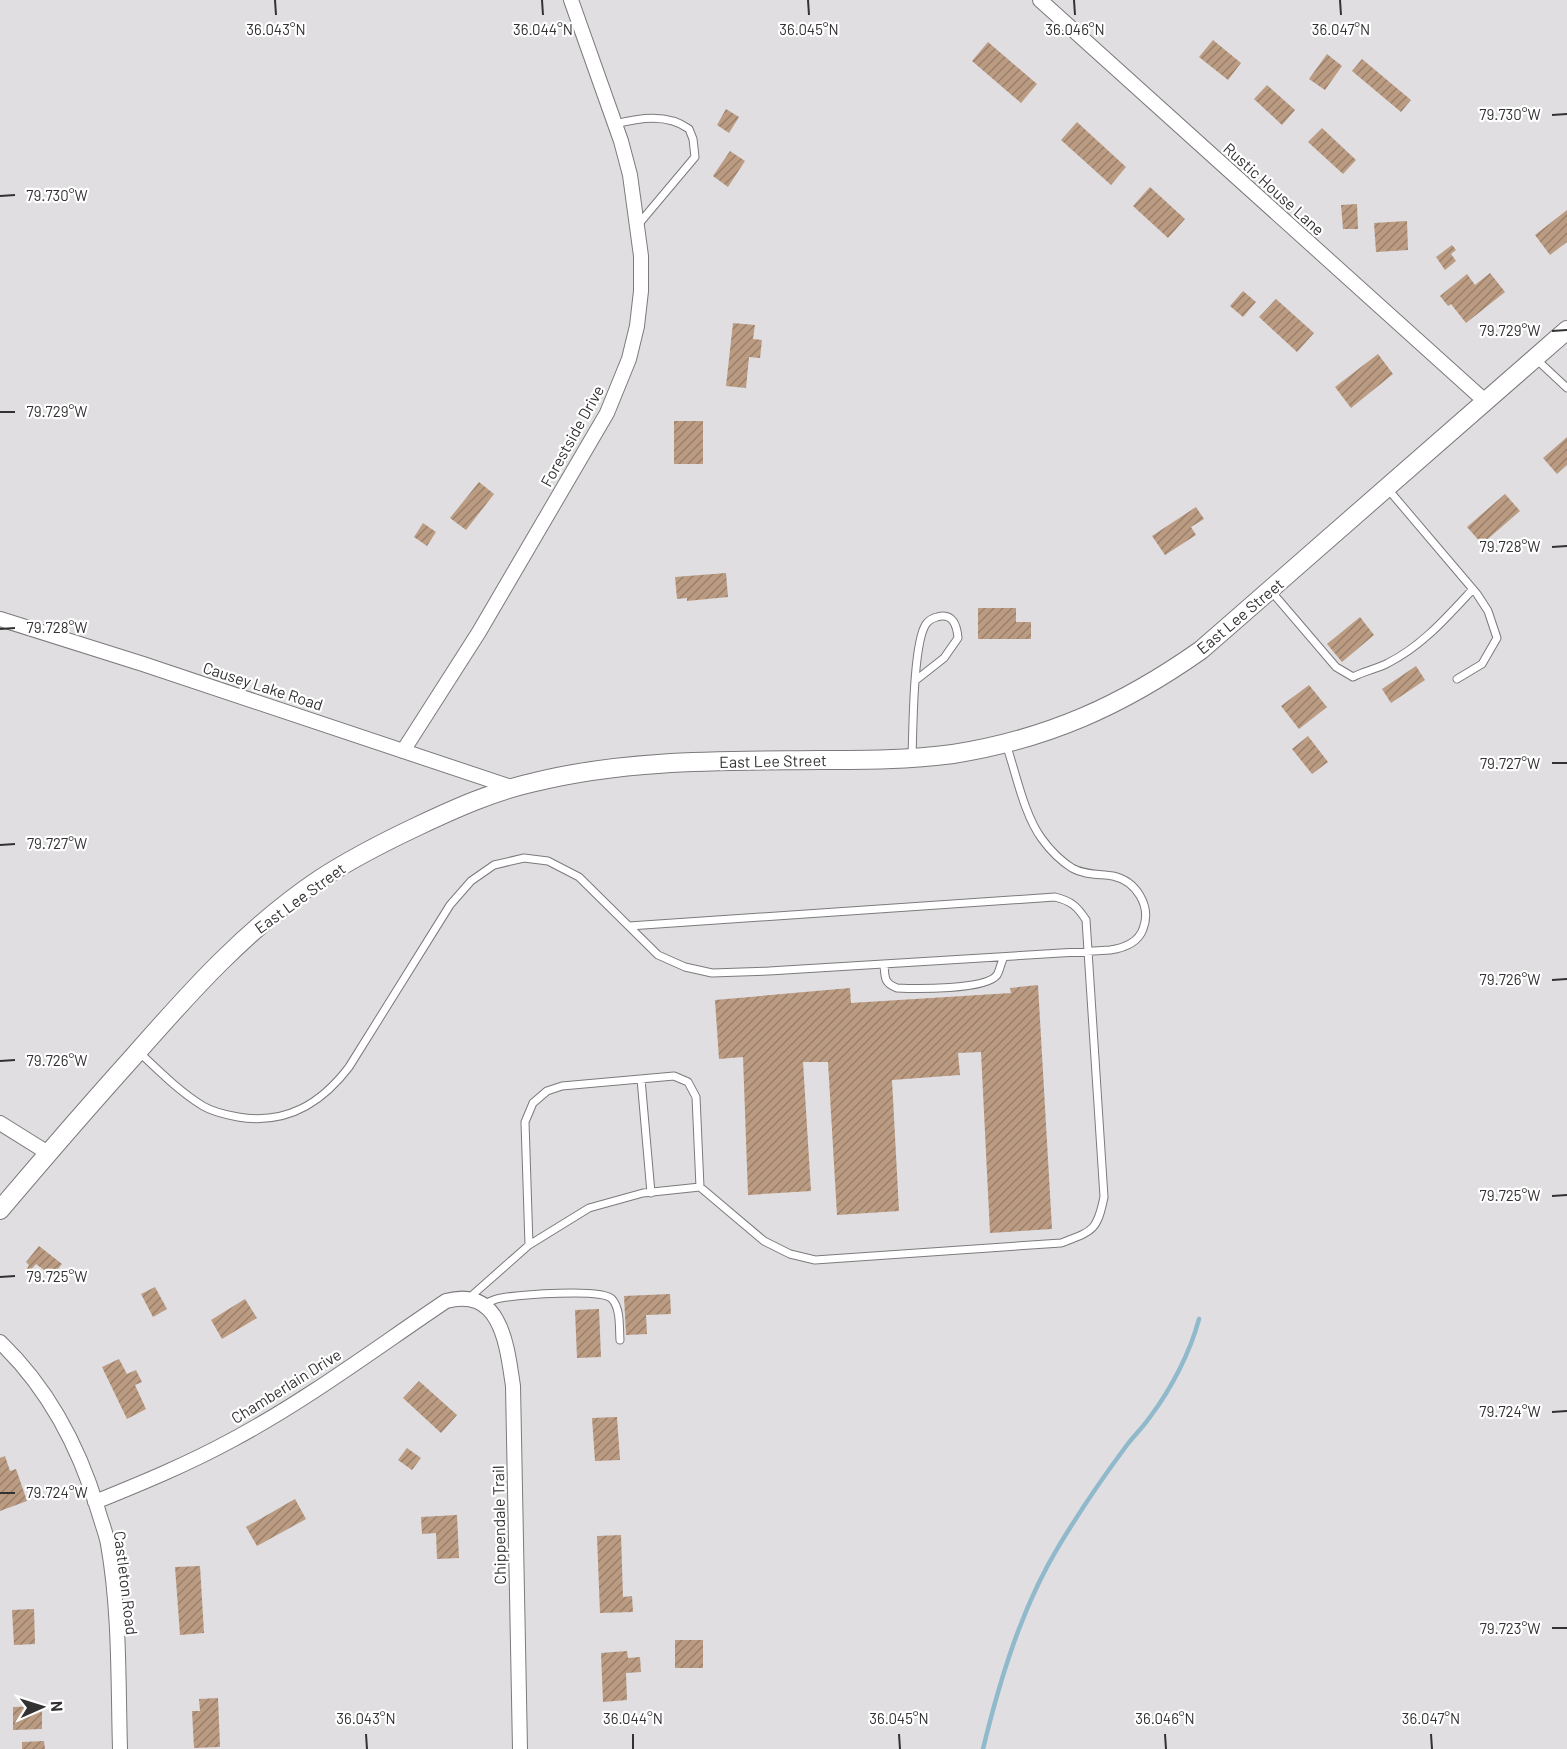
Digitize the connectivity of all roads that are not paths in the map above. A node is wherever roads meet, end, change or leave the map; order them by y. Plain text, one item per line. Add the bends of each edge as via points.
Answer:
1 (572, 0) edge
2 (1040, 0) edge
3 (615, 124) junction
4 (637, 226) junction
5 (1567, 330) edge
6 (1535, 358) junction
7 (1567, 388) edge
8 (1486, 402) junction
9 (1387, 488) junction
10 (1473, 590) junction
11 (1271, 591) junction
12 (0, 619) edge
13 (1457, 679) dead end
14 (916, 680) junction
15 (1006, 743) junction
16 (403, 751) junction
17 (912, 758) junction
18 (514, 788) junction
19 (629, 926) junction
20 (1088, 952) junction
21 (1004, 957) junction
22 (884, 964) junction
23 (138, 1052) junction
24 (641, 1079) junction
25 (0, 1123) edge
26 (48, 1153) junction
27 (700, 1187) junction
28 (651, 1192) junction
29 (0, 1210) edge
30 (529, 1245) junction
31 (470, 1299) junction
32 (485, 1306) junction
33 (620, 1340) dead end
34 (0, 1342) edge
35 (95, 1502) junction
36 (120, 1749) edge
37 (520, 1749) edge

1 - 3 street, Forestside Drive
2 - 8 street, Rustic House Lane
3 - 4 street, Forestside Drive via 630,175
3 - 4 lane via 644,118 672,121 688,129 693,139 694,157
4 - 16 street, Forestside Drive via 641,267 637,326 629,360 607,413 478,633
5 - 6 street, East Lee Street
6 - 7 lane
6 - 8 street, East Lee Street
8 - 9 street, East Lee Street
9 - 10 lane
9 - 11 street, East Lee Street
10 - 11 lane via 1410,650 1353,677 1336,667
10 - 13 lane via 1488,611 1497,638 1482,664
11 - 15 street, East Lee Street via 1201,650 1135,693 1082,719
12 - 16 street, Causey Lake Road
14 - 14 lane via 921,633 931,619 950,616 958,639 944,658
14 - 17 lane
15 - 17 street, East Lee Street
15 - 20 lane via 1041,838 1073,868 1125,881 1143,900 1146,915 1137,939 1126,948
16 - 18 street, Causey Lake Road
17 - 18 street, East Lee Street via 654,764
18 - 23 street, East Lee Street via 466,803 369,850 318,880 227,954
19 - 20 lane via 1055,897 1077,905 1086,920
19 - 22 lane via 658,955 712,973
19 - 23 lane via 579,877 548,861 524,858 494,865 471,881 450,905 335,1085 297,1112 249,1118 205,1108
20 - 21 lane
20 - 27 lane via 1104,1197 1099,1220 1088,1233 1061,1244 815,1260 790,1254 764,1241
21 - 22 lane
21 - 22 lane via 990,981 963,986 897,988 887,984
23 - 26 street, East Lee Street
24 - 27 lane via 674,1076 688,1082 696,1097
24 - 28 lane
24 - 30 lane via 562,1086 547,1091 534,1103 525,1122
25 - 26 street
26 - 29 street, East Lee Street
27 - 28 lane
28 - 30 lane via 589,1208
30 - 31 lane
31 - 32 street
31 - 35 street, Chamberlain Drive via 446,1301 233,1440 167,1473
32 - 33 lane via 497,1298 603,1294 617,1307
32 - 37 street, Chippendale Trail via 499,1323 513,1386
34 - 35 street, Castleton Road via 60,1418 86,1471
35 - 36 street, Castleton Road via 108,1543 116,1610

